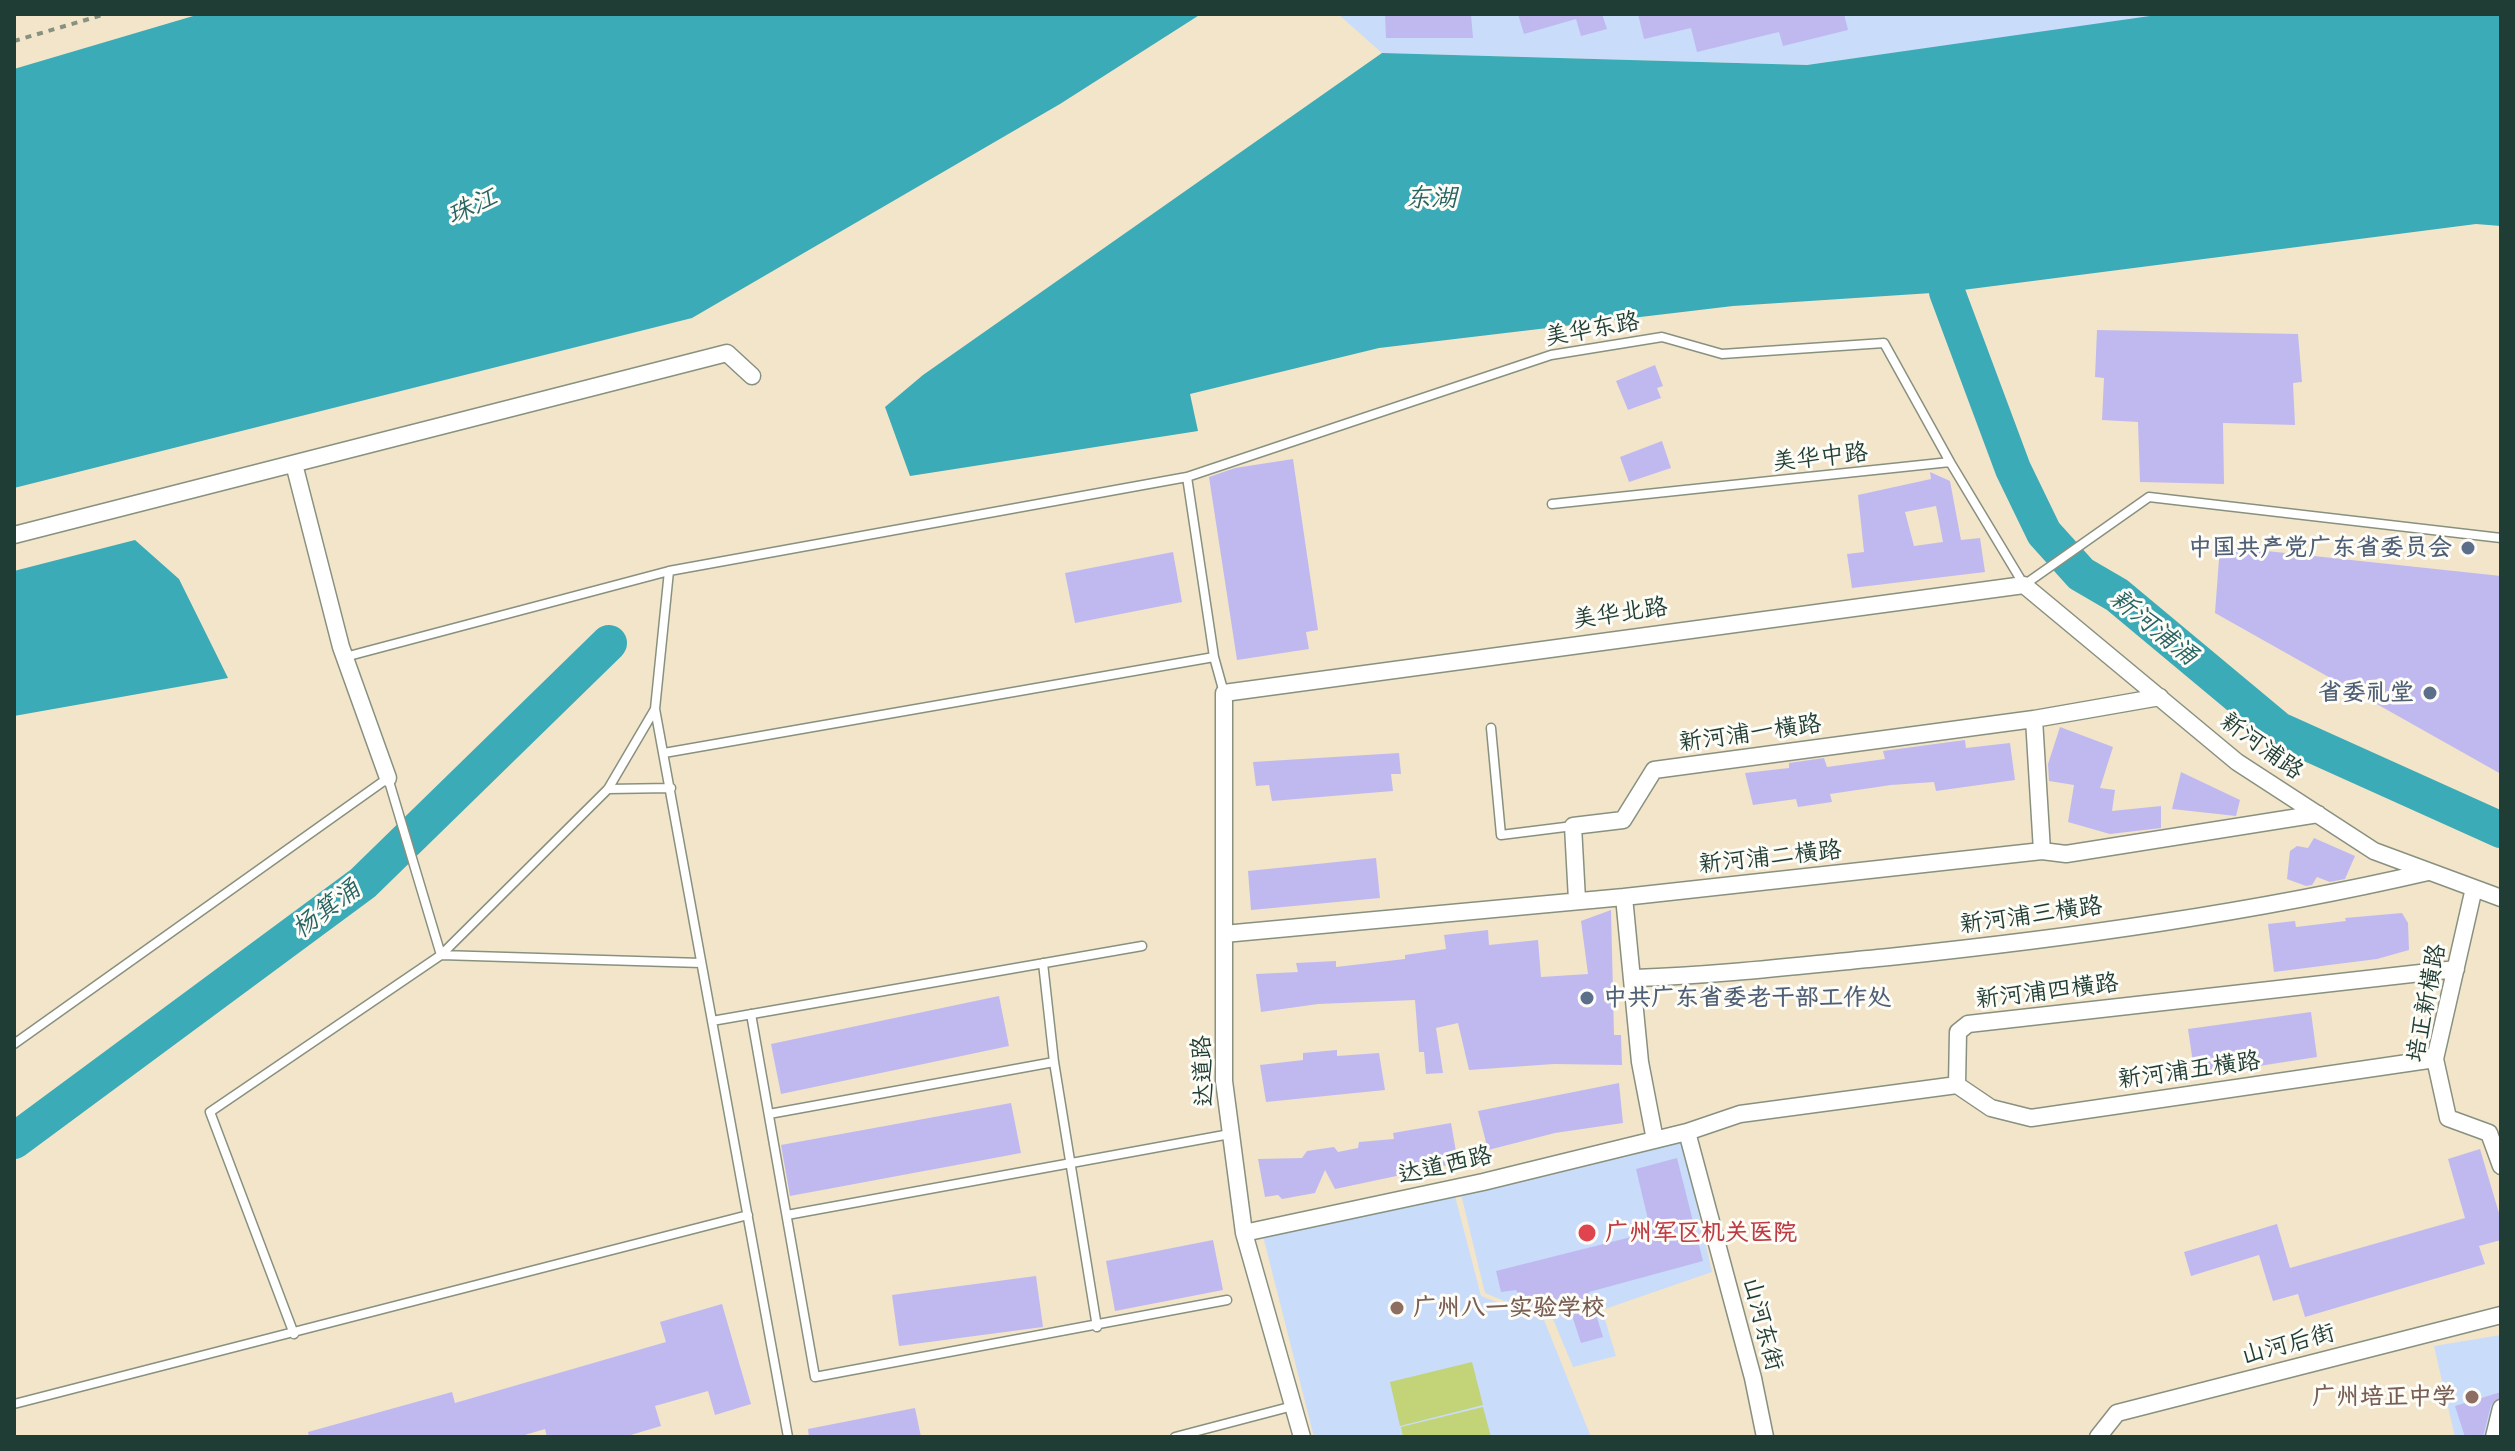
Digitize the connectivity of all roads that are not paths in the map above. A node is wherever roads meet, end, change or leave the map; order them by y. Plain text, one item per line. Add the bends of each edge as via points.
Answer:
1 (752, 376) dead end
2 (1950, 462) junction
3 (294, 464) junction
4 (1187, 477) junction
5 (1552, 504) dead end
6 (14, 535) edge
7 (2501, 538) edge
8 (669, 571) junction
9 (2024, 585) junction
10 (345, 657) junction
11 (1214, 657) junction
12 (1224, 693) junction
13 (2160, 697) junction
14 (655, 709) junction
15 (2034, 719) junction
16 (1491, 728) dead end
17 (664, 753) junction
18 (388, 778) junction
19 (671, 788) junction
20 (608, 789) junction
21 (2318, 814) junction
22 (1573, 826) junction
23 (2042, 851) junction
24 (2429, 871) junction
25 (2474, 888) junction
26 (1624, 897) junction
27 (2501, 898) edge
28 (1577, 900) junction
29 (1224, 934) junction
30 (1142, 946) dead end
31 (441, 955) junction
32 (701, 963) junction
33 (1043, 963) junction
34 (2456, 969) junction
35 (1635, 978) junction
36 (751, 1014) junction
37 (712, 1021) junction
38 (14, 1044) edge
39 (2435, 1059) junction
40 (1054, 1062) junction
41 (1957, 1085) junction
42 (769, 1114) junction
43 (1687, 1132) junction
44 (1231, 1134) junction
45 (2495, 1134) edge
46 (1655, 1140) junction
47 (1070, 1163) junction
48 (2501, 1166) edge
49 (748, 1215) junction
50 (787, 1215) junction
51 (1244, 1233) junction
52 (1227, 1300) dead end
53 (2501, 1315) edge
54 (1097, 1327) junction
55 (294, 1334) junction
56 (14, 1404) edge
57 (1293, 1406) junction
58 (2501, 1408) edge
59 (788, 1437) edge
60 (1175, 1437) edge
61 (1302, 1437) edge
62 (1765, 1437) edge
63 (2098, 1437) edge
64 (2494, 1437) edge

1 - 3 street via 727,353
2 - 4 lane, 美华东路 via 1884,343 1722,354 1662,337 1551,355
2 - 5 lane, 美华中路
2 - 9 lane
3 - 6 street
3 - 10 street
4 - 8 lane
4 - 11 lane
7 - 9 lane via 2149,497
8 - 10 lane
8 - 14 lane
9 - 12 street, 美华北路
9 - 13 street, 新河浦路
10 - 18 street
11 - 12 lane
11 - 17 lane
12 - 29 street, 达道路
13 - 15 street
13 - 21 street, 新河浦路 via 2237,762
14 - 17 lane
14 - 20 lane
15 - 22 street, 新河浦一横路 via 1654,770 1623,820
15 - 23 street
16 - 22 lane via 1501,835
17 - 19 lane
18 - 31 lane
18 - 38 lane
19 - 20 lane
19 - 32 lane
20 - 31 lane
21 - 23 street, 新河浦二横路 via 2066,854
21 - 24 street, 新河浦路 via 2374,851
22 - 28 street
23 - 26 street, 新河浦二横路
24 - 25 street, 新河浦路
24 - 35 street, 新河浦三横路 via 2332,894 2018,944
25 - 27 street, 新河浦路
25 - 34 street, 培正新横路
26 - 28 street, 新河浦二横路
26 - 35 street
28 - 29 street, 新河浦二横路
29 - 44 street, 达道路 via 1224,1081
30 - 33 lane
31 - 32 lane
31 - 55 lane via 210,1112
32 - 37 lane
33 - 36 lane
33 - 40 lane
34 - 39 street, 培正新横路
34 - 41 street, 新河浦四横路 via 1968,1024 1958,1032
35 - 46 street via 1640,1062
36 - 37 lane
36 - 42 lane
37 - 49 lane
39 - 41 street, 新河浦五横路 via 2031,1118 1991,1108
39 - 45 street, 培正新横路 via 2448,1118
40 - 42 lane
40 - 47 lane
41 - 43 street via 1740,1114
42 - 50 lane
43 - 46 street
43 - 62 street, 山河东街
44 - 47 lane
44 - 51 street, 达道路
45 - 48 street
46 - 51 street, 达道西路
47 - 50 lane
47 - 54 lane
49 - 55 lane
49 - 59 lane
50 - 54 lane via 815,1377
51 - 57 street, 达道路
52 - 54 lane
53 - 63 street, 山河后街 via 2117,1413
55 - 56 lane
57 - 60 lane
57 - 61 street, 达道路
58 - 64 street

